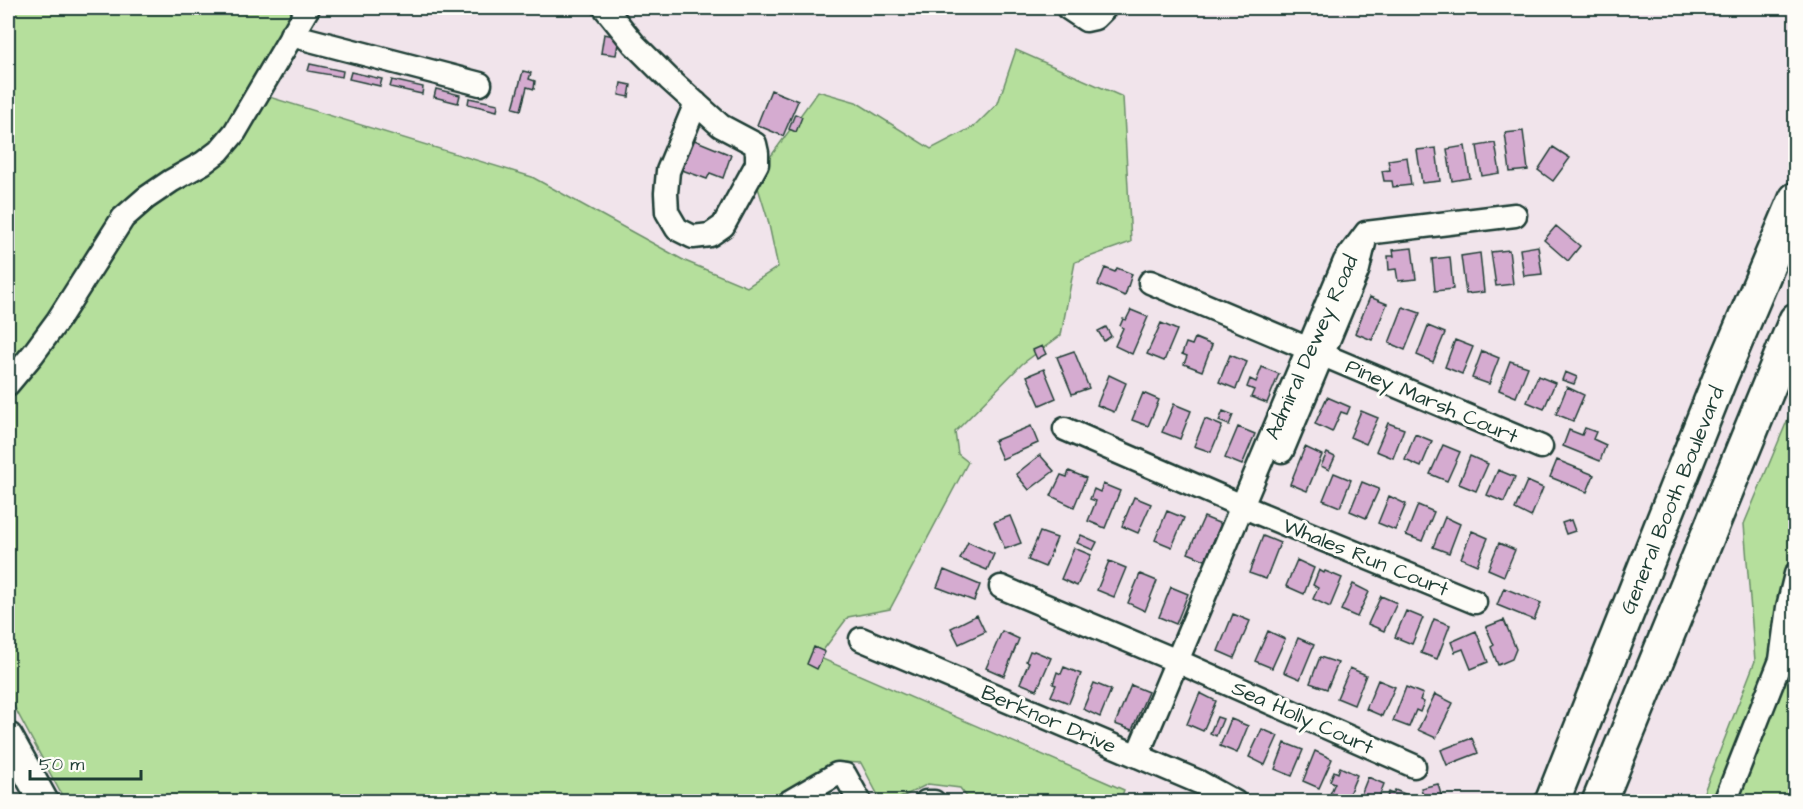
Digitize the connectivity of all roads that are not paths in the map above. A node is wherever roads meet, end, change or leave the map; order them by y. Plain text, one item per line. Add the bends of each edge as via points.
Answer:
1 (308, 8) edge
2 (605, 8) edge
3 (1068, 8) edge
4 (1105, 8) edge
5 (291, 35) junction
6 (480, 84) dead end
7 (696, 103) junction
8 (1796, 199) edge
9 (1515, 215) dead end
10 (1150, 282) dead end
11 (1796, 320) edge
12 (1315, 352) junction
13 (8, 384) edge
14 (1065, 429) dead end
15 (1541, 447) dead end
16 (1249, 509) junction
17 (1796, 574) edge
18 (1001, 587) dead end
19 (1475, 602) dead end
20 (861, 639) dead end
21 (1788, 659) edge
22 (1184, 664) junction
23 (8, 737) edge
24 (1144, 759) junction
25 (1414, 766) dead end
26 (44, 801) edge
27 (789, 801) edge
28 (860, 801) edge
29 (926, 801) edge
30 (934, 801) edge
31 (1235, 801) edge
32 (1552, 801) edge
33 (1599, 801) edge
34 (1725, 801) edge

1 - 5 street
2 - 7 street via 634,44
3 - 4 street via 1086,20 1095,18
5 - 6 street
5 - 13 street via 236,132 219,151 146,198 123,218 58,320
7 - 7 street via 722,126 754,144 757,164 723,226 710,235 693,237 677,229 667,212 666,193 668,171
8 - 32 highway, General Booth Boulevard via 1720,378
9 - 12 street, Admiral Dewey Road via 1366,233 1358,269
10 - 12 street, Piney Marsh Court
11 - 33 highway
12 - 15 street, Piney Marsh Court
12 - 16 street, Admiral Dewey Road
14 - 16 street, Whales Run Court
16 - 19 street, Whales Run Court
16 - 22 street, Admiral Dewey Road
17 - 21 street via 1788,607
18 - 22 street, Sea Holly Court
20 - 24 street, Berknor Drive
21 - 34 street
22 - 24 street, Admiral Dewey Road
22 - 25 street, Sea Holly Court
23 - 26 main road
24 - 31 street, Berknor Drive
27 - 28 street via 837,774 845,775
29 - 30 street

